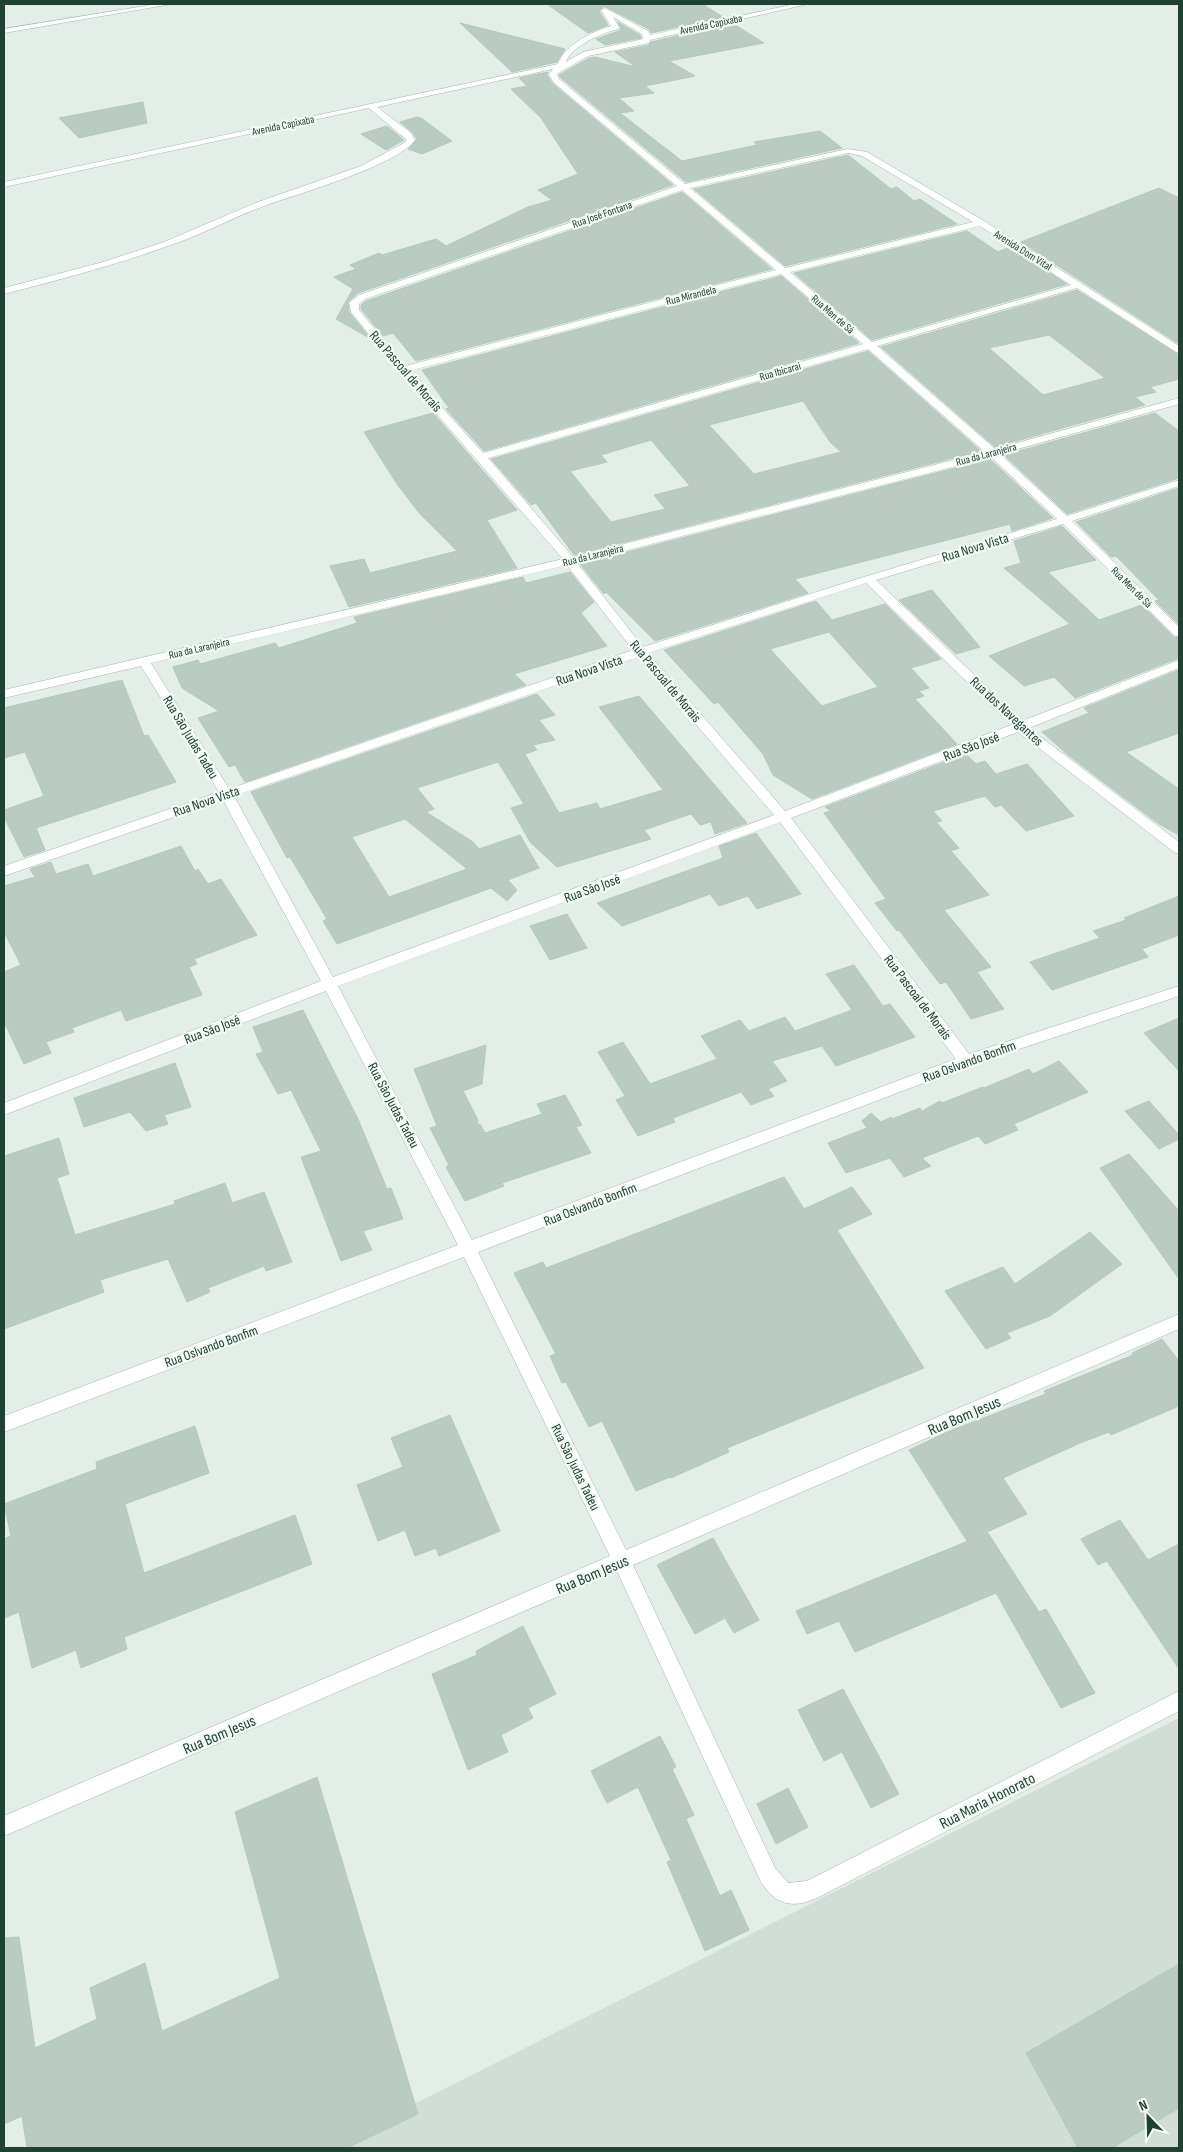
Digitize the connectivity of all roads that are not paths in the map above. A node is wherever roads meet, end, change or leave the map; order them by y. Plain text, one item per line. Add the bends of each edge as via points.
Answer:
1 (112, 4) edge
2 (168, 4) edge
3 (597, 4) edge
4 (804, 4) edge
5 (605, 10) junction
6 (118, 12) junction
7 (4, 31) edge
8 (647, 38) junction
9 (562, 65) junction
10 (556, 80) junction
11 (371, 106) junction
12 (864, 154) joint
13 (4, 184) edge
14 (682, 187) junction
15 (981, 223) junction
16 (783, 271) junction
17 (1079, 284) junction
18 (4, 291) edge
19 (354, 310) joint
20 (869, 346) junction
21 (1179, 350) edge
22 (402, 370) junction
23 (1179, 401) edge
24 (993, 453) junction
25 (482, 457) junction
26 (1179, 483) edge
27 (1065, 520) junction
28 (570, 561) junction
29 (868, 579) junction
30 (1179, 634) edge
31 (640, 652) junction
32 (144, 661) junction
33 (1179, 664) edge
34 (4, 694) edge
35 (1021, 728) junction
36 (226, 794) junction
37 (783, 818) junction
38 (1179, 849) edge
39 (4, 871) edge
40 (330, 984) junction
41 (1179, 990) edge
42 (966, 1061) junction
43 (4, 1109) edge
44 (470, 1250) junction
45 (1179, 1321) edge
46 (4, 1424) edge
47 (622, 1561) junction
48 (1179, 1701) edge
49 (4, 1826) edge
50 (793, 1895) joint

1 - 6 street
2 - 6 street
3 - 5 street
4 - 8 street, Avenida Capixaba
5 - 8 street via 645,33
5 - 9 street via 616,27 573,48
6 - 7 street via 96,12
8 - 10 street via 646,41 575,59 562,69
9 - 10 street via 553,74
9 - 11 street, Avenida Capixaba
10 - 14 street, Rua Men de Sá
11 - 13 street, Avenida Capixaba
11 - 18 street via 408,135 411,140 407,145 364,168 252,208 167,244
12 - 14 street, Rua José Fontana via 837,152
12 - 15 street, Avenida Dom Vital
14 - 16 street, Rua Men de Sá
14 - 19 street, Rua José Fontana via 362,297 354,303
15 - 16 street, Rua Mirandela
15 - 17 street, Avenida Dom Vital
16 - 20 street, Rua Men de Sá
16 - 22 street, Rua Mirandela
17 - 20 street, Rua Ibicarai
17 - 21 street, Avenida Dom Vital
19 - 22 street, Rua Pascoal de Morais
20 - 24 street, Rua Men de Sá
20 - 25 street, Rua Ibicarai
22 - 25 street, Rua Pascoal de Morais
23 - 24 street, Rua da Laranjeira
24 - 27 street, Rua Men de Sá
24 - 28 street, Rua da Laranjeira
25 - 28 street, Rua Pascoal de Morais
26 - 27 street, Rua Nova Vista
27 - 29 street, Rua Nova Vista
27 - 30 street, Rua Men de Sá
28 - 31 street, Rua Pascoal de Morais
28 - 32 street, Rua da Laranjeira
29 - 31 street, Rua Nova Vista
29 - 35 street, Rua dos Navegantes
31 - 36 street, Rua Nova Vista
31 - 37 street, Rua Pascoal de Morais
32 - 34 street, Rua da Laranjeira
32 - 36 street, Rua São Judas Tadeu
33 - 35 street, Rua São José
35 - 37 street, Rua São José
35 - 38 street, Rua dos Navegantes
36 - 39 street, Rua Nova Vista
36 - 40 street, Rua São Judas Tadeu
37 - 40 street, Rua São José
37 - 42 street, Rua Pascoal de Morais
40 - 43 street, Rua São José
40 - 44 street, Rua São Judas Tadeu
41 - 42 street, Rua Oslvando Bonfim
42 - 44 street, Rua Oslvando Bonfim
44 - 46 street, Rua Oslvando Bonfim
44 - 47 street, Rua São Judas Tadeu
45 - 47 street, Rua Bom Jesus
47 - 49 street, Rua Bom Jesus
47 - 50 street, Rua São Judas Tadeu via 768,1875 779,1891
48 - 50 street, Rua Maria Honorato via 810,1892

